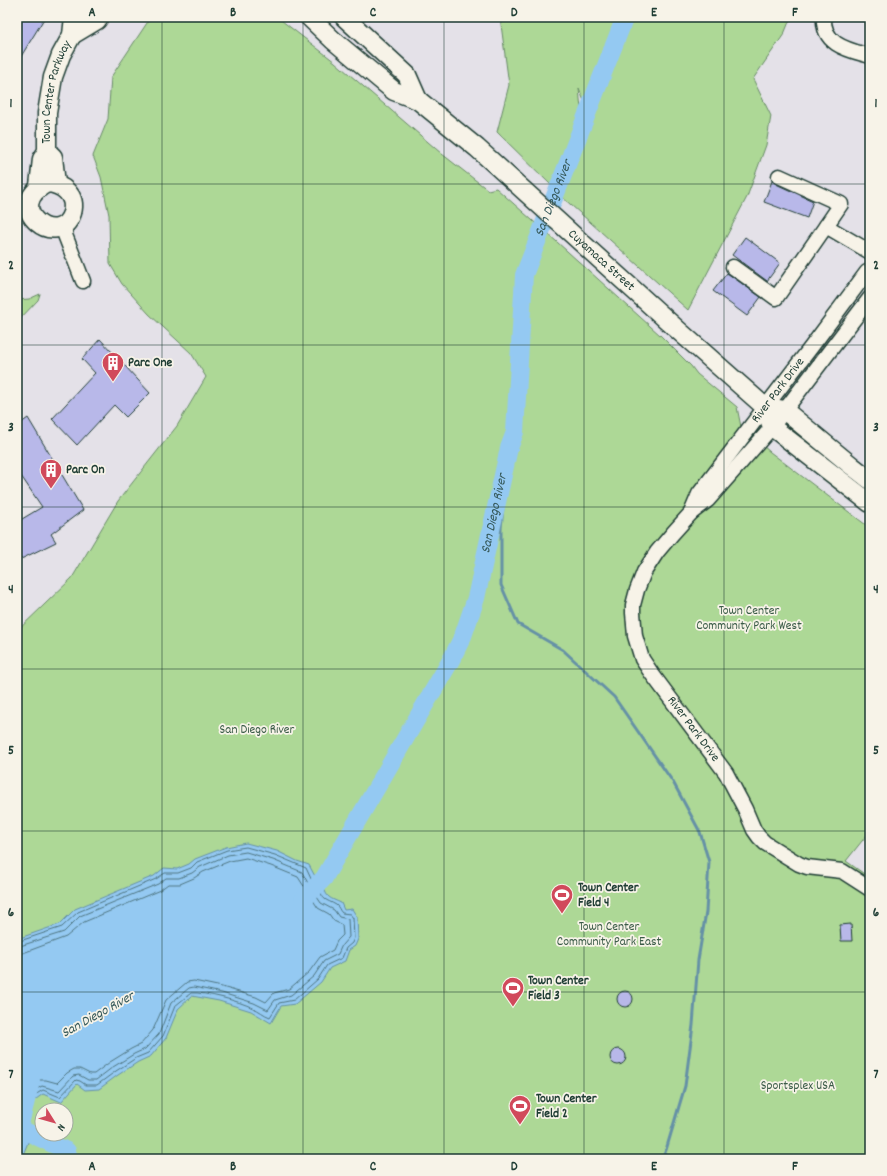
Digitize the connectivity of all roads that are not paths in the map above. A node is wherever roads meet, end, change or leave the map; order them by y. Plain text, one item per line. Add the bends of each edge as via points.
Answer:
1 (74, 17) edge
2 (99, 17) edge
3 (309, 17) edge
4 (344, 17) edge
5 (824, 17) edge
6 (72, 35) junction
7 (870, 56) edge
8 (418, 100) junction
9 (779, 176) dead end
10 (36, 189) edge
11 (24, 213) edge
12 (58, 226) junction
13 (826, 226) junction
14 (870, 252) edge
15 (733, 267) dead end
16 (870, 271) edge
17 (83, 280) dead end
18 (870, 298) edge
19 (765, 407) junction
20 (784, 410) junction
21 (772, 427) junction
22 (870, 480) edge
23 (870, 503) edge
24 (691, 514) junction
25 (870, 889) edge

1 - 6 main road, Town Center Parkway
2 - 6 main road, Town Center Parkway
3 - 8 main road, Cuyamaca Street via 394,91
4 - 8 main road, Cuyamaca Street via 407,75
5 - 7 street via 823,22 834,44
6 - 10 main road, Town Center Parkway via 53,77 47,113 47,151 53,157
8 - 19 main road, Cuyamaca Street via 477,148
9 - 13 street via 841,204
10 - 11 main road, Town Center Parkway
10 - 12 main road via 67,191 72,200 72,211
11 - 12 main road, Town Center Parkway via 42,227
12 - 17 street via 65,234
13 - 14 street
13 - 15 street via 776,298
16 - 19 street, River Park Drive
18 - 20 street, River Park Drive
19 - 20 main road
19 - 21 main road, Cuyamaca Street
19 - 24 street, River Park Drive via 699,494
20 - 21 street, River Park Drive
20 - 22 main road
21 - 23 main road
21 - 24 street, River Park Drive via 708,500
24 - 25 street, River Park Drive via 657,552 644,572 637,590 633,613 635,636 642,659 726,773 759,837 799,864 842,871

